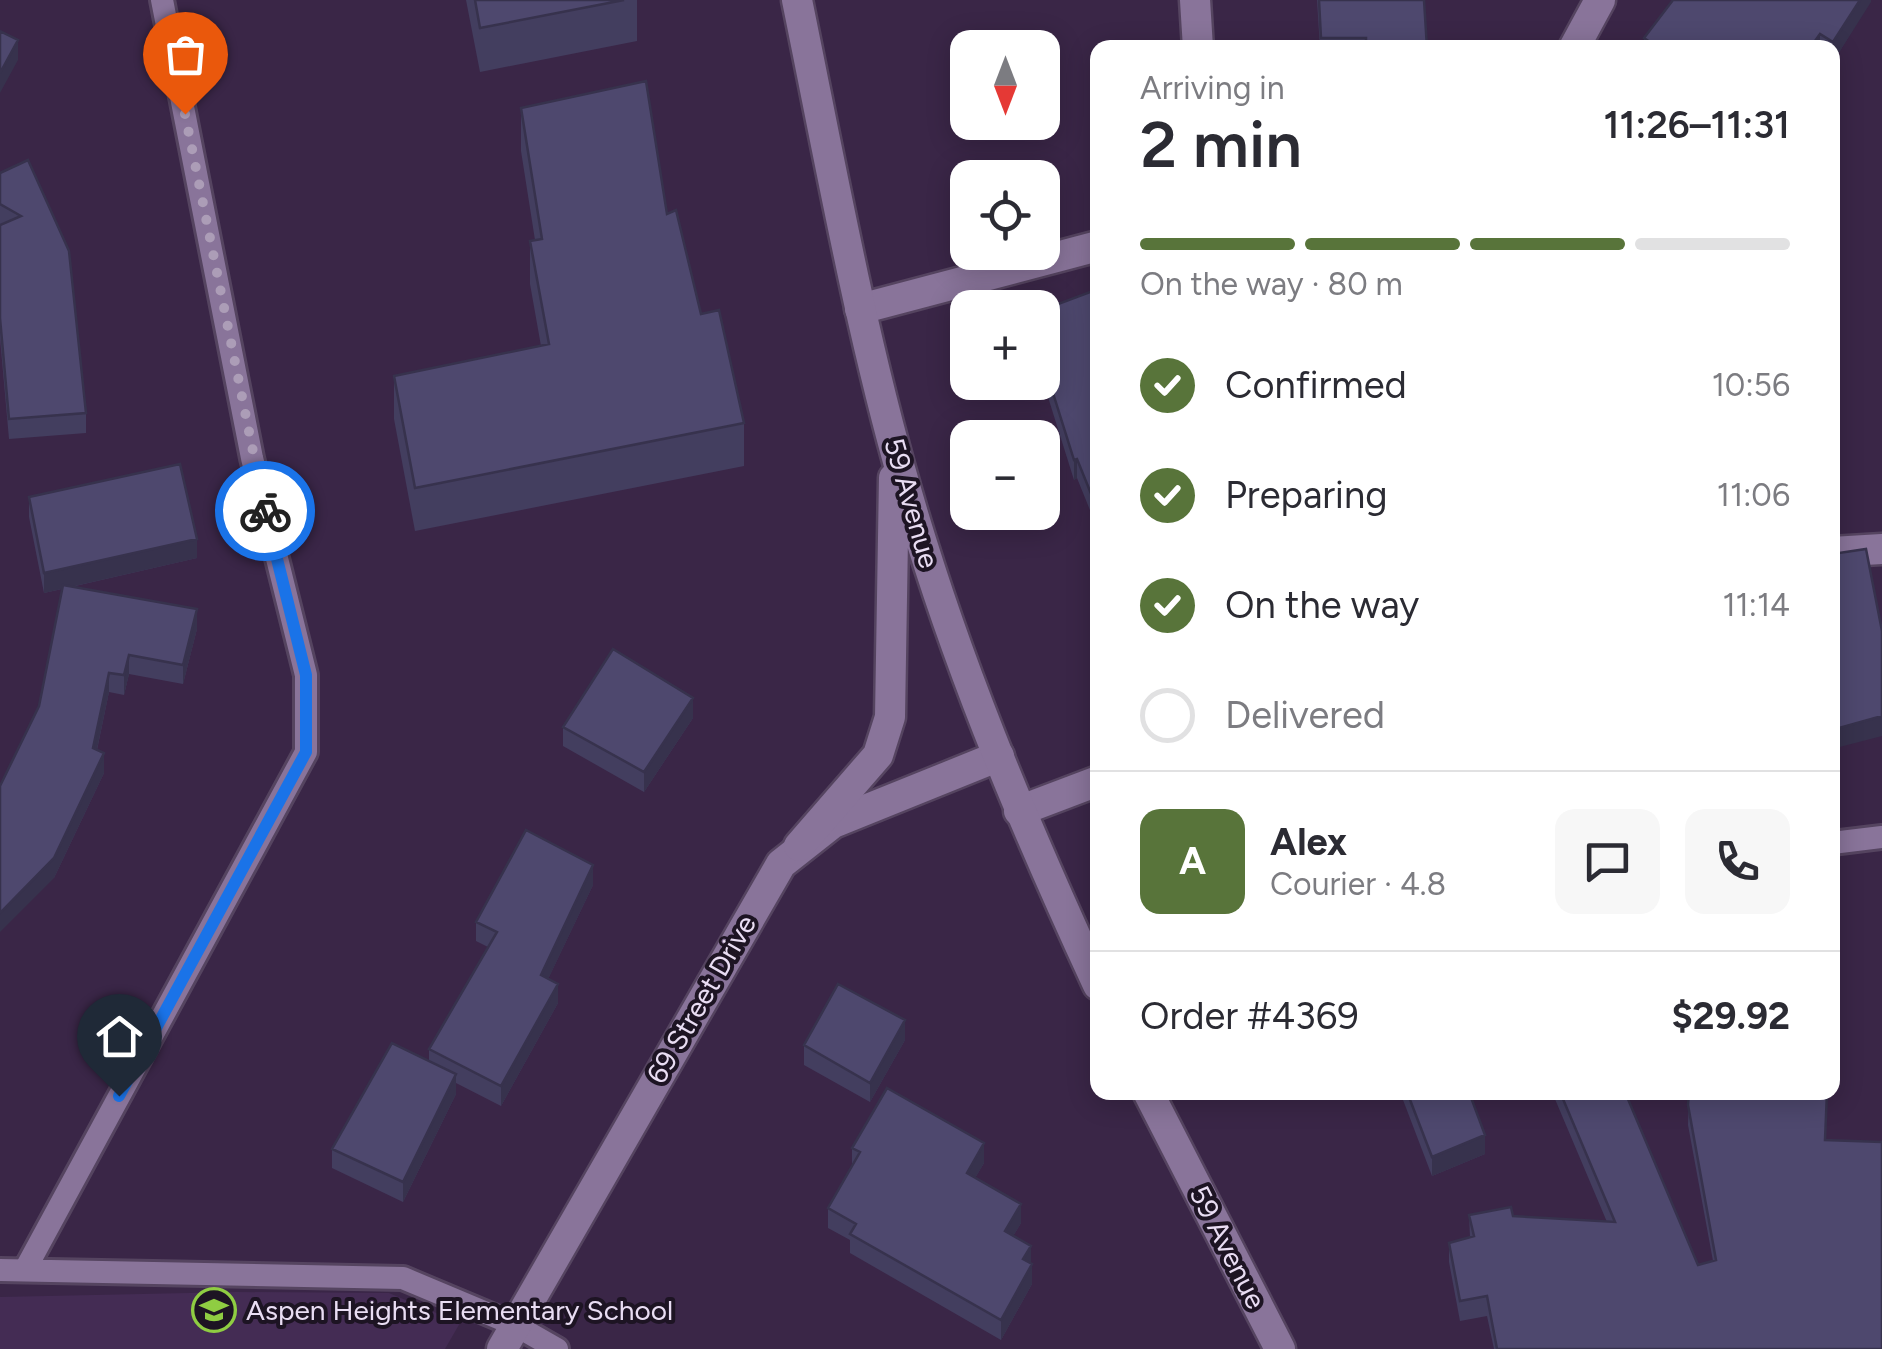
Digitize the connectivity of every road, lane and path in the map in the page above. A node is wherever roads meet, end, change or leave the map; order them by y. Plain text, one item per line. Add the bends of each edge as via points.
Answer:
1 (162, 0) edge
2 (797, 0) edge
3 (1196, 0) edge
4 (1600, 0) edge
5 (1198, 40) edge
6 (1578, 40) edge
7 (1090, 248) edge
8 (860, 309) junction
9 (894, 445) junction
10 (1882, 549) edge
11 (1840, 552) edge
12 (1000, 756) junction
13 (1090, 784) edge
14 (1020, 811) junction
15 (1882, 837) edge
16 (1840, 842) edge
17 (799, 846) junction
18 (1090, 967) edge
19 (1152, 1100) edge
20 (26, 1268) junction
21 (0, 1270) edge
22 (509, 1337) edge
23 (557, 1349) edge
24 (1280, 1349) edge

1 - 20 lane via 252,458 306,675 306,752
2 - 8 street, 59 Avenue
3 - 5 street
4 - 6 street
7 - 8 street
8 - 9 street, 59 Avenue
9 - 12 street, 59 Avenue via 921,541
9 - 17 street via 890,717 878,755
10 - 11 street
12 - 14 street, 59 Avenue
12 - 17 street, 69 Street Drive via 876,802
13 - 14 street
14 - 18 street, 59 Avenue
15 - 16 lane
17 - 22 street, 69 Street Drive via 766,883
19 - 24 street, 59 Avenue
20 - 21 lane
20 - 22 lane via 402,1278
22 - 23 lane

